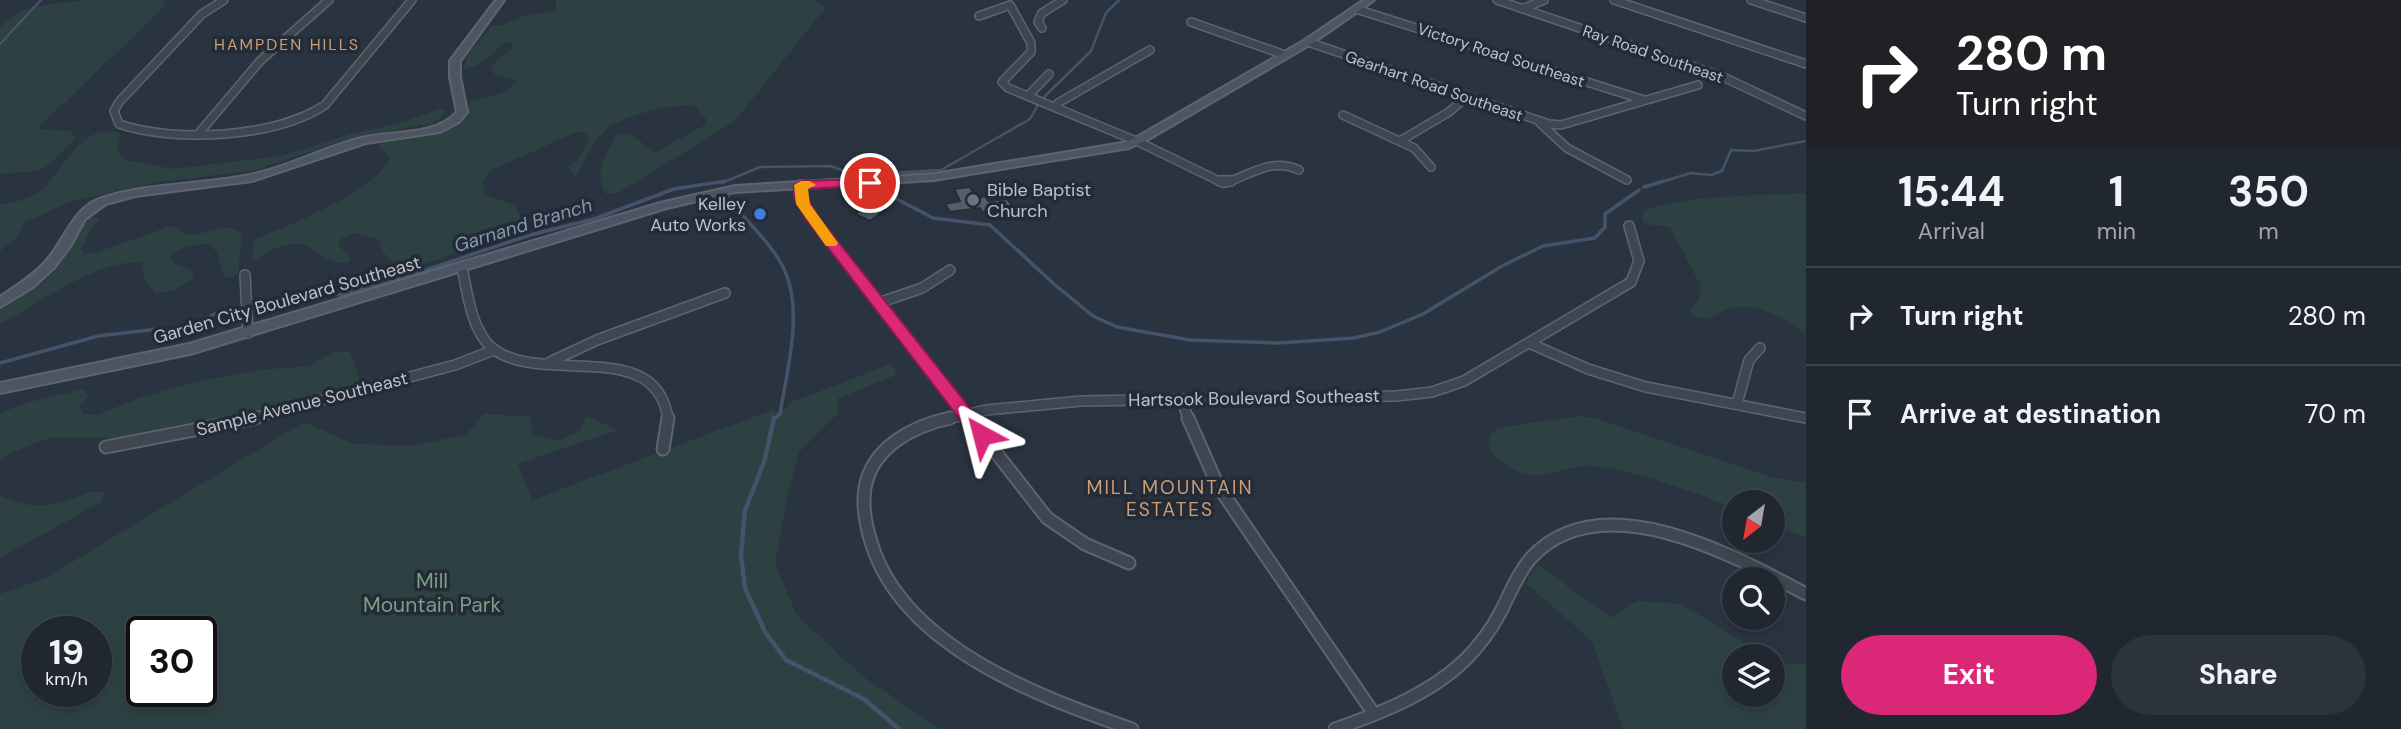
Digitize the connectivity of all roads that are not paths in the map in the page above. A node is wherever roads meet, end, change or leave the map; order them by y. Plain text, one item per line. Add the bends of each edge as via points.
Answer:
1 (224, 0) edge
2 (329, 0) edge
3 (412, 0) edge
4 (500, 0) edge
5 (1063, 0) edge
6 (1370, 0) edge
7 (1497, 0) edge
8 (1544, 0) edge
9 (1614, 0) edge
10 (1751, 0) edge
11 (1356, 9) junction
12 (1522, 9) junction
13 (979, 16) dead end
14 (1806, 18) edge
15 (1191, 22) dead end
16 (1042, 28) dead end
17 (1308, 42) junction
18 (1150, 50) dead end
19 (1285, 55) junction
20 (1806, 64) edge
21 (1049, 74) dead end
22 (1698, 85) dead end
23 (1028, 96) junction
24 (1466, 97) junction
25 (1645, 100) junction
26 (1056, 108) junction
27 (1343, 115) dead end
28 (1806, 116) edge
29 (1540, 123) junction
30 (200, 132) junction
31 (1400, 141) junction
32 (1136, 142) junction
33 (1431, 167) dead end
34 (1299, 170) dead end
35 (1627, 180) dead end
36 (801, 185) junction
37 (1629, 226) dead end
38 (463, 267) junction
39 (950, 270) dead end
40 (245, 275) dead end
41 (725, 293) dead end
42 (0, 303) edge
43 (878, 303) junction
44 (248, 332) junction
45 (1529, 343) junction
46 (1760, 348) dead end
47 (494, 350) junction
48 (547, 364) junction
49 (0, 388) edge
50 (1181, 399) junction
51 (1737, 404) junction
52 (966, 415) junction
53 (1806, 418) edge
54 (106, 447) dead end
55 (663, 449) dead end
56 (1129, 563) dead end
57 (1806, 594) edge
58 (1374, 715) junction
59 (1132, 729) edge
60 (1335, 729) edge

1 - 30 street via 202,14 114,111 119,124 135,130
2 - 30 street via 291,30
3 - 30 street via 315,114 274,128
4 - 42 street via 455,61 462,112 455,121 436,130 364,140 248,179 134,193 102,202 80,217 50,265
5 - 16 street via 1042,13 1038,22
6 - 11 street, Garden City Boulevard Southeast
7 - 12 street, Ray Road Southeast
8 - 12 street
9 - 20 street
10 - 14 street
11 - 17 street, Garden City Boulevard Southeast
11 - 25 street, Victory Road Southeast
12 - 28 street, Ray Road Southeast via 1721,76
13 - 23 street via 1006,5 1013,8 1032,47 1002,82
15 - 19 street
17 - 19 street, Garden City Boulevard Southeast
17 - 24 street, Gearhart Road Southeast
18 - 26 street
19 - 32 street, Garden City Boulevard Southeast
21 - 23 street
22 - 25 street
23 - 26 street
24 - 29 street, Gearhart Road Southeast
24 - 31 street via 1449,113
25 - 29 street via 1561,125
26 - 32 street
27 - 31 street
29 - 35 street, Gearhart Road Southeast via 1572,150
31 - 33 street via 1421,154
32 - 34 street via 1224,183 1269,165 1285,164
32 - 36 street, Garden City Boulevard Southeast via 934,177
36 - 38 street, Garden City Boulevard Southeast via 698,196
36 - 43 street via 800,197 807,210
37 - 45 street, Hartsook Boulevard Southeast via 1640,259 1631,282
38 - 44 street, Garden City Boulevard Southeast
38 - 47 street via 482,336
39 - 43 street via 922,288
40 - 44 street
41 - 48 street via 597,340
43 - 52 street
44 - 49 street, Garden City Boulevard Southeast via 151,358
45 - 50 street, Hartsook Boulevard Southeast via 1464,382 1423,394
45 - 51 street via 1588,369 1646,387
46 - 51 street via 1749,360
47 - 48 street via 519,361
47 - 54 street, Sample Avenue Southeast via 455,365 258,418
48 - 55 street via 611,367 644,380 666,406 669,427
50 - 52 street, Hartsook Boulevard Southeast via 1049,403
50 - 58 street via 1218,486
51 - 53 street
52 - 56 street via 1057,527
52 - 59 street, Hartsook Boulevard Southeast via 906,435 883,450 869,471 865,512 884,576 915,617 955,648 1046,695
57 - 58 street via 1742,559 1690,539 1613,525 1574,531 1534,555 1494,625 1462,665 1440,682
58 - 60 street

